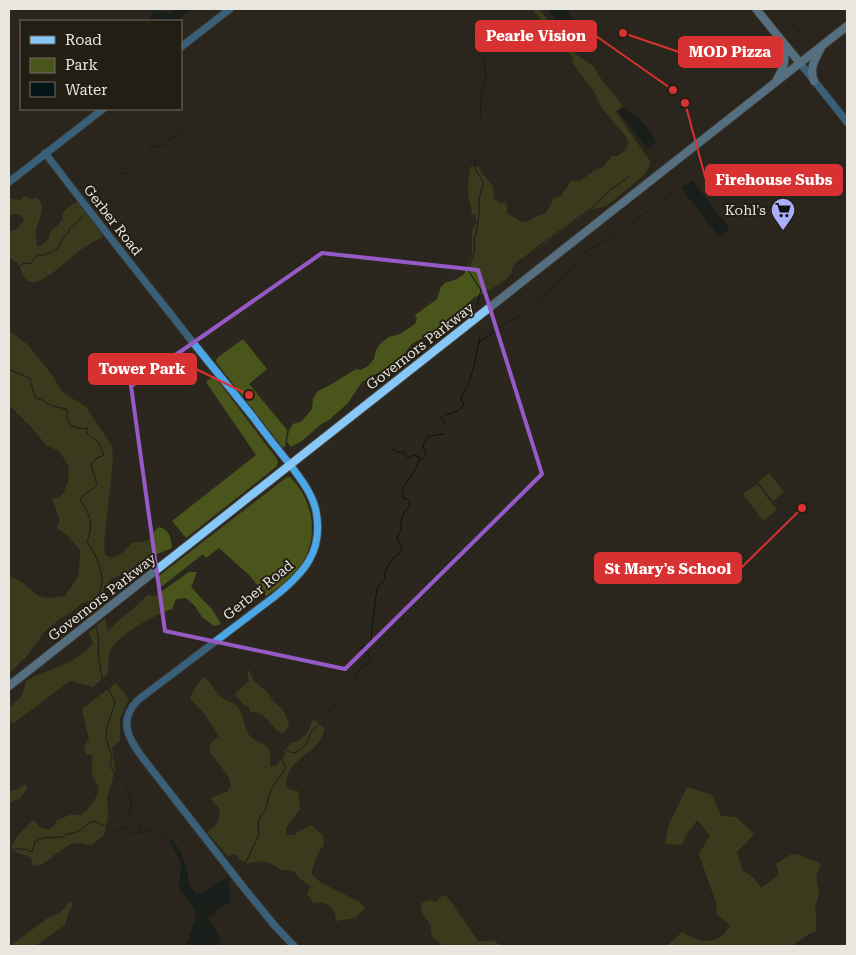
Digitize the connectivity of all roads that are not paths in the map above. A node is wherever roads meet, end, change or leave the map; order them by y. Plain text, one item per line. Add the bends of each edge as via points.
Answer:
1 (230, 9) edge
2 (756, 9) edge
3 (847, 26) edge
4 (781, 41) junction
5 (823, 45) junction
6 (182, 46) edge
7 (800, 63) junction
8 (814, 81) junction
9 (773, 85) junction
10 (102, 110) edge
11 (847, 122) edge
12 (46, 152) junction
13 (9, 182) edge
14 (290, 465) junction
15 (9, 686) edge
16 (294, 946) edge

1 - 6 street
2 - 4 main road
3 - 5 main road, Governors Parkway
4 - 7 main road
4 - 9 main road via 785,64
5 - 7 main road, Governors Parkway
5 - 8 main road via 812,66
7 - 8 street
7 - 9 main road, Governors Parkway
8 - 11 street
9 - 14 main road, Governors Parkway
10 - 12 street
12 - 13 street
12 - 14 street, Gerber Road
14 - 15 main road, Governors Parkway
14 - 16 street, Gerber Road via 315,506 316,543 306,566 285,588 138,700 131,709 127,727 130,739 142,757 244,888

